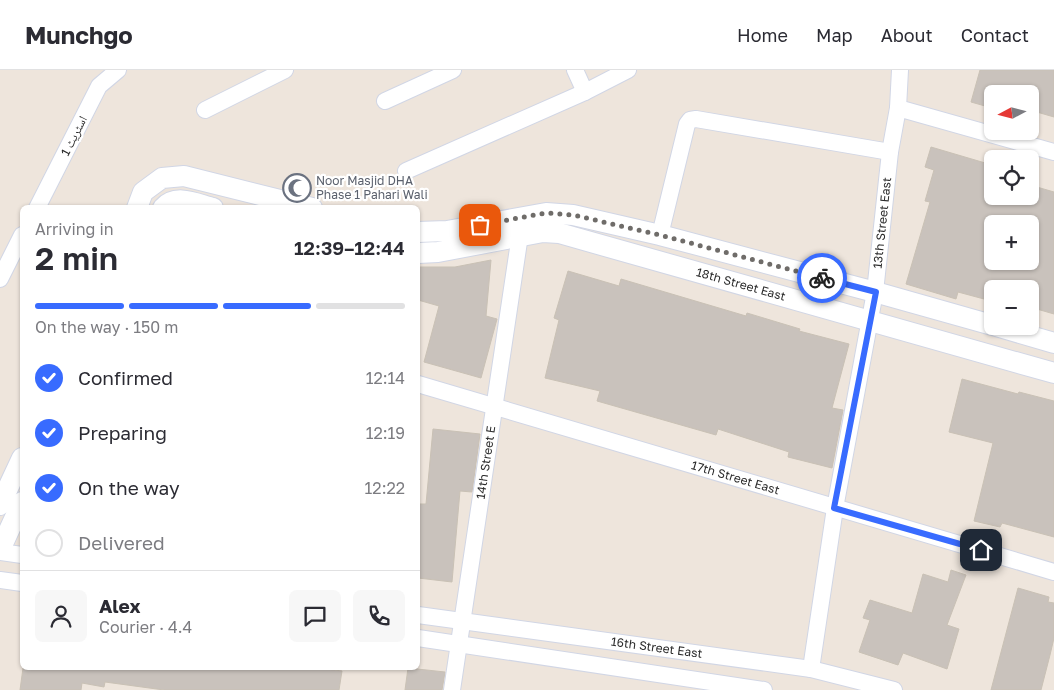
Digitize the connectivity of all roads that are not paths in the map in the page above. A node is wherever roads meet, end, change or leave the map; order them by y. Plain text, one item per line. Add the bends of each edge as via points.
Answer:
1 (118, 70) edge
2 (285, 70) edge
3 (454, 70) edge
4 (575, 70) edge
5 (628, 70) edge
6 (900, 70) edge
7 (585, 92) junction
8 (385, 101) dead end
9 (898, 108) junction
10 (205, 110) dead end
11 (890, 152) junction
12 (1054, 152) edge
13 (406, 171) dead end
14 (39, 205) edge
15 (138, 205) edge
16 (167, 205) edge
17 (202, 205) edge
18 (300, 205) edge
19 (545, 222) junction
20 (420, 232) edge
21 (520, 235) junction
22 (660, 235) junction
23 (20, 238) edge
24 (420, 253) edge
25 (4, 260) edge
26 (0, 279) edge
27 (876, 292) junction
28 (870, 321) junction
29 (984, 323) edge
30 (1026, 335) edge
31 (1054, 343) edge
32 (1054, 373) edge
33 (420, 385) edge
34 (494, 407) junction
35 (20, 462) edge
36 (0, 505) edge
37 (20, 506) edge
38 (834, 508) junction
39 (0, 551) edge
40 (20, 555) edge
41 (1054, 572) edge
42 (0, 580) edge
43 (20, 583) edge
44 (420, 615) edge
45 (462, 622) junction
46 (420, 638) edge
47 (459, 644) junction
48 (811, 669) junction
49 (452, 690) edge
50 (764, 690) edge
51 (894, 690) edge

1 - 14 street, اسٹریٹ 1 via 99,86
2 - 10 street
3 - 8 street
4 - 7 street
5 - 7 street
6 - 9 street, 13th Street East
7 - 13 street
9 - 11 street, 13th Street East
9 - 12 street
11 - 22 street via 690,120
11 - 27 street, 13th Street East
15 - 18 street via 143,192 162,178 184,176
16 - 17 street via 183,200
19 - 20 street
19 - 21 street
19 - 22 street, 18th Street East via 573,215
19 - 28 street, 18th Street East via 559,233
21 - 24 street
21 - 34 street, 14th Street E
22 - 27 street, 18th Street East
23 - 25 street
25 - 26 street
27 - 28 street, 13th Street East
27 - 29 street, 18th Street East
28 - 32 street, 18th Street East
28 - 38 street, 13th Street East
30 - 31 street, 18th Street East
33 - 34 street, 17th Street East
34 - 38 street, 17th Street East
34 - 45 street, 14th Street E
35 - 36 street
37 - 39 street
38 - 41 street, 17th Street East
38 - 48 street, 13th Street East
39 - 40 street
42 - 43 street
44 - 45 street, 16th Street East
45 - 47 street, 14th Street E
45 - 48 street, 16th Street East
46 - 47 street, 16th Street East
47 - 49 street, 14th Street E
47 - 50 street, 16th Street East
48 - 51 street, 16th Street East

